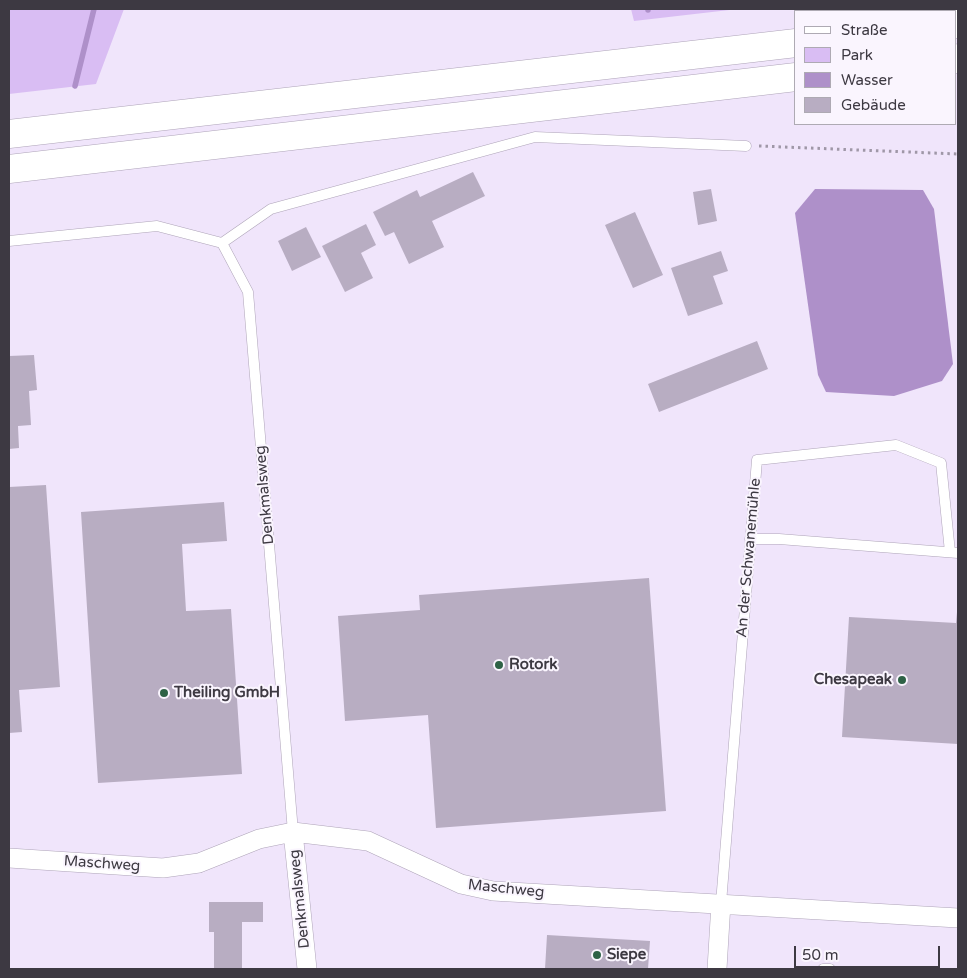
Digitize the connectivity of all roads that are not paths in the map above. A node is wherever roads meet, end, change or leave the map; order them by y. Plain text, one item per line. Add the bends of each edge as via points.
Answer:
1 (794, 43) edge
2 (794, 77) edge
3 (9, 134) edge
4 (746, 146) road end
5 (9, 169) edge
6 (9, 241) edge
7 (222, 242) junction
8 (750, 539) junction
9 (954, 552) edge
10 (293, 832) junction
11 (9, 858) edge
12 (721, 903) junction
13 (958, 918) edge
14 (307, 969) edge
15 (717, 969) edge
16 (823, 969) edge
17 (830, 969) edge

1 - 3 highway
2 - 5 highway
4 - 7 lane via 535,137 271,209
6 - 7 lane via 157,226
7 - 10 lane, Denkmalsweg via 248,292
8 - 9 lane
8 - 9 lane, An der Schwanemühle via 757,460 896,445 941,463
8 - 12 lane, An der Schwanemühle
10 - 11 street, Maschweg via 259,839 199,863 164,868
10 - 12 street, Maschweg via 368,841 461,884 493,890
10 - 14 street, Denkmalsweg
12 - 13 street, Maschweg
12 - 15 street
16 - 17 lane

